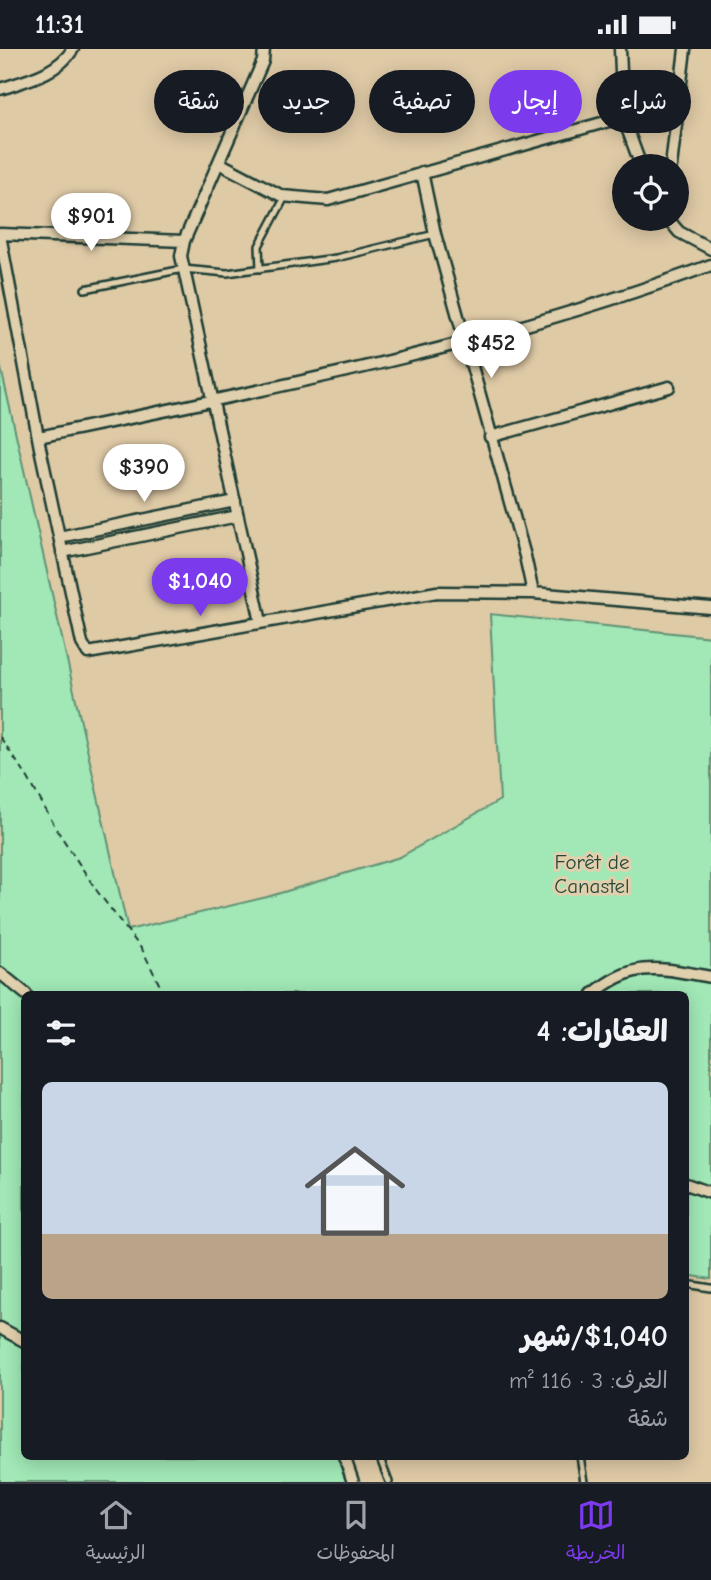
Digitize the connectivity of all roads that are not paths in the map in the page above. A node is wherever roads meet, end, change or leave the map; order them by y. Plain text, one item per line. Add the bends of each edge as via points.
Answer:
1 (73, 49) edge
2 (264, 49) edge
3 (620, 49) edge
4 (685, 49) edge
5 (621, 70) edge
6 (0, 89) edge
7 (596, 124) edge
8 (629, 133) edge
9 (637, 154) edge
10 (672, 154) edge
11 (219, 163) junction
12 (422, 172) junction
13 (285, 197) junction
14 (678, 231) edge
15 (0, 234) edge
16 (435, 234) junction
17 (184, 241) junction
18 (711, 249) edge
19 (711, 265) edge
20 (183, 269) junction
21 (260, 269) junction
22 (85, 289) dead end
23 (466, 344) junction
24 (669, 387) dead end
25 (213, 401) junction
26 (38, 437) junction
27 (490, 437) junction
28 (235, 501) junction
29 (170, 514) junction
30 (238, 516) junction
31 (174, 529) junction
32 (59, 537) junction
33 (62, 552) junction
34 (533, 593) junction
35 (711, 608) edge
36 (261, 622) junction
37 (0, 973) edge
38 (711, 977) edge
39 (22, 991) edge
40 (598, 991) edge
41 (689, 1185) edge
42 (711, 1192) edge
43 (689, 1284) edge
44 (711, 1288) edge
45 (0, 1328) edge
46 (21, 1339) edge
47 (345, 1460) edge
48 (381, 1460) edge
49 (581, 1460) edge
50 (353, 1482) edge
51 (389, 1482) edge
52 (584, 1482) edge

1 - 6 street via 48,73
2 - 11 street
3 - 5 street
4 - 10 street
7 - 12 street
8 - 9 street
11 - 13 street
11 - 17 street
12 - 13 street via 328,200
12 - 16 street
13 - 21 lane via 259,246
14 - 18 street
15 - 17 street
15 - 26 street
16 - 21 lane via 337,258
16 - 23 street
17 - 20 street
19 - 23 street
20 - 21 lane via 227,274
20 - 22 lane
20 - 25 street
23 - 25 street
23 - 27 street
24 - 27 street
25 - 26 street
25 - 28 street
26 - 32 street
27 - 34 street
28 - 29 street
28 - 30 street
29 - 31 street
29 - 32 street
30 - 31 street
30 - 36 street
31 - 33 street
32 - 33 street
33 - 36 street via 88,653
34 - 35 street
34 - 36 street via 436,592
37 - 39 street
38 - 40 street via 659,967 624,975
41 - 42 street
43 - 44 lane
45 - 46 street
47 - 50 street
48 - 51 lane
49 - 52 lane

